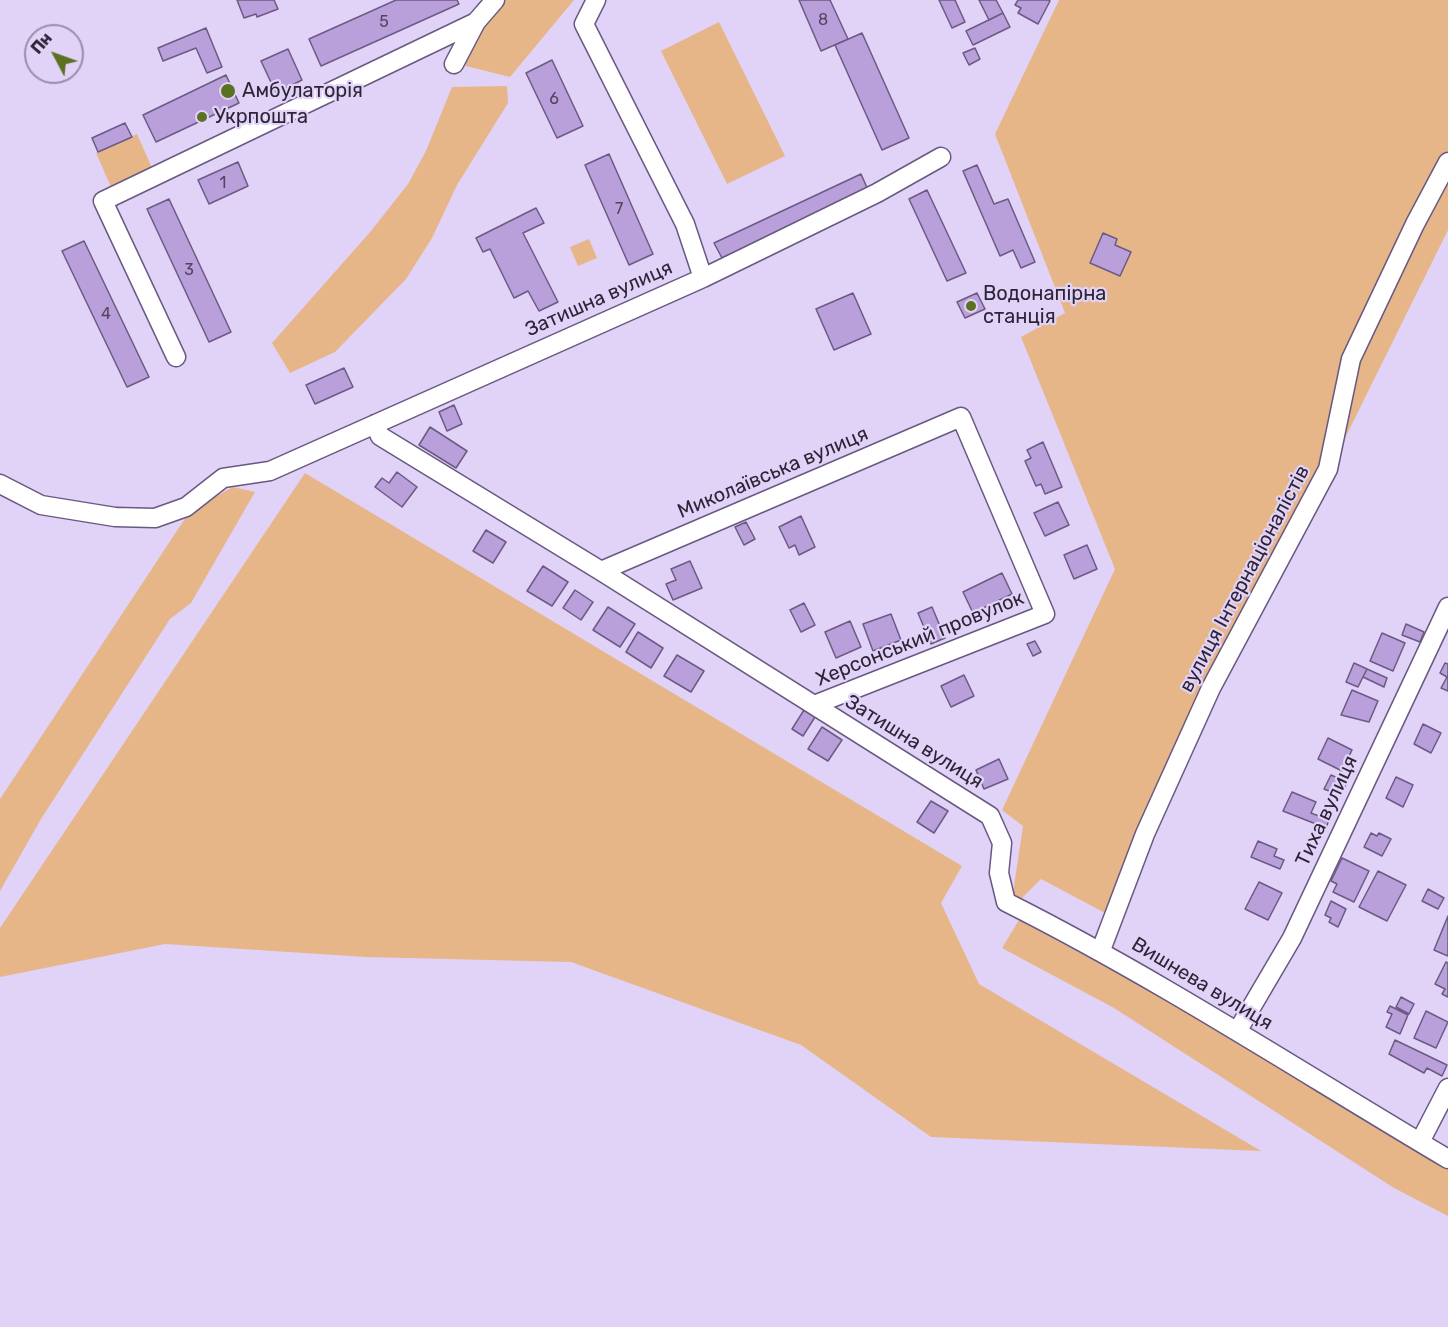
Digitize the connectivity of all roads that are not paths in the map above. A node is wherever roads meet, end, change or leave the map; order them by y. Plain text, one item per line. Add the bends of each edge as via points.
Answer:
1 (495, 0) edge
2 (596, 0) edge
3 (477, 22) junction
4 (454, 64) dead end
5 (941, 157) dead end
6 (1448, 162) edge
7 (703, 278) junction
8 (176, 357) dead end
9 (961, 417) joint
10 (375, 424) junction
11 (0, 484) edge
12 (601, 571) junction
13 (1448, 607) edge
14 (814, 705) junction
15 (990, 816) joint
16 (1101, 950) junction
17 (1238, 1030) junction
18 (1448, 1088) edge
19 (1420, 1142) junction
20 (1448, 1159) edge

1 - 3 street
2 - 7 street via 584,24 685,224
3 - 4 street
3 - 8 street via 103,201
5 - 7 street, Затишна вулиця via 877,193
6 - 16 street, вулиця Інтернаціоналістів via 1351,359 1328,469 1212,688 1145,834
7 - 10 street, Затишна вулиця
9 - 12 street, Миколаївська вулиця
9 - 14 street, Херсонський провулок via 1045,614
10 - 11 street, Затишна вулиця via 270,471 223,478 186,507 154,518 115,517 41,505
10 - 12 street, Затишна вулиця via 380,436
12 - 14 street, Затишна вулиця
13 - 17 street, Тиха вулиця via 1292,938
14 - 15 street, Затишна вулиця
15 - 16 street, Вишнева вулиця via 1002,843 999,873 1006,902
16 - 17 street, Вишнева вулиця
17 - 19 street, Вишнева вулиця
18 - 19 street
19 - 20 street, Вишнева вулиця

